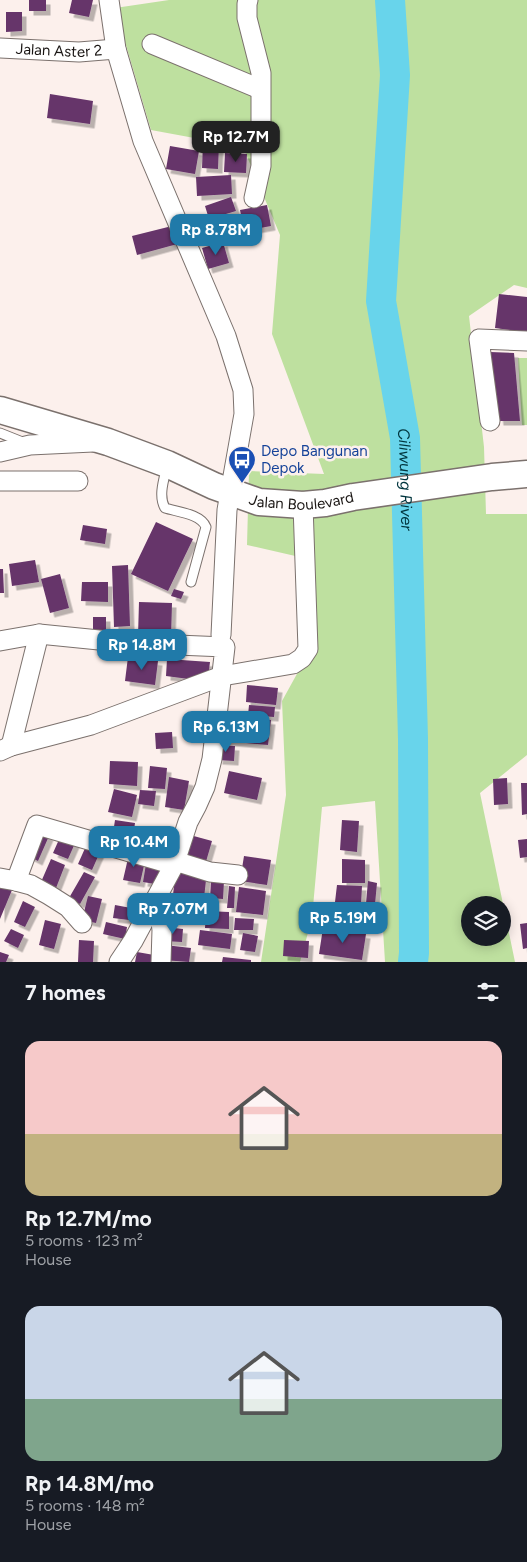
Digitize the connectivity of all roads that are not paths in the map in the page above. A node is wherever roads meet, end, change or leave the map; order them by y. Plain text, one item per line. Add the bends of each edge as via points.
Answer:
1 (109, 0) edge
2 (248, 0) edge
3 (152, 44) dead end
4 (0, 48) edge
5 (116, 50) junction
6 (260, 89) junction
7 (254, 198) dead end
8 (527, 341) edge
9 (0, 410) edge
10 (490, 421) dead end
11 (0, 433) edge
12 (108, 442) junction
13 (30, 445) junction
14 (0, 452) edge
15 (167, 464) junction
16 (527, 474) edge
17 (0, 481) edge
18 (78, 481) dead end
19 (230, 492) junction
20 (303, 504) junction
21 (192, 582) dead end
22 (39, 634) junction
23 (221, 635) dead end
24 (0, 641) edge
25 (222, 676) junction
26 (6, 749) edge
27 (174, 863) junction
28 (238, 875) dead end
29 (8, 879) edge
30 (158, 896) junction
31 (82, 923) dead end
32 (119, 962) edge
33 (161, 962) edge

1 - 5 street
2 - 6 street via 247,18 261,73
3 - 6 street
4 - 5 street, Jalan Aster 2 via 79,52
5 - 19 street via 143,141 226,336 243,390 244,414
6 - 7 street via 261,166
8 - 10 street via 479,339
9 - 12 main road, Jalan Boulevard
11 - 13 lane
12 - 13 street
12 - 15 main road, Jalan Boulevard
13 - 14 street
15 - 19 main road, Jalan Boulevard
15 - 21 lane via 161,496 165,508 199,518 206,527
16 - 20 main road, Jalan Boulevard
17 - 18 street
19 - 20 main road, Jalan Boulevard via 259,502
19 - 23 street
20 - 25 street via 308,649 292,664
22 - 24 street
22 - 25 street via 144,644 225,647
22 - 26 street
25 - 26 street via 90,725
25 - 27 street via 212,760
27 - 28 street
27 - 29 street via 37,825
27 - 30 street
29 - 31 street via 31,885 62,903
30 - 32 street
30 - 33 street

